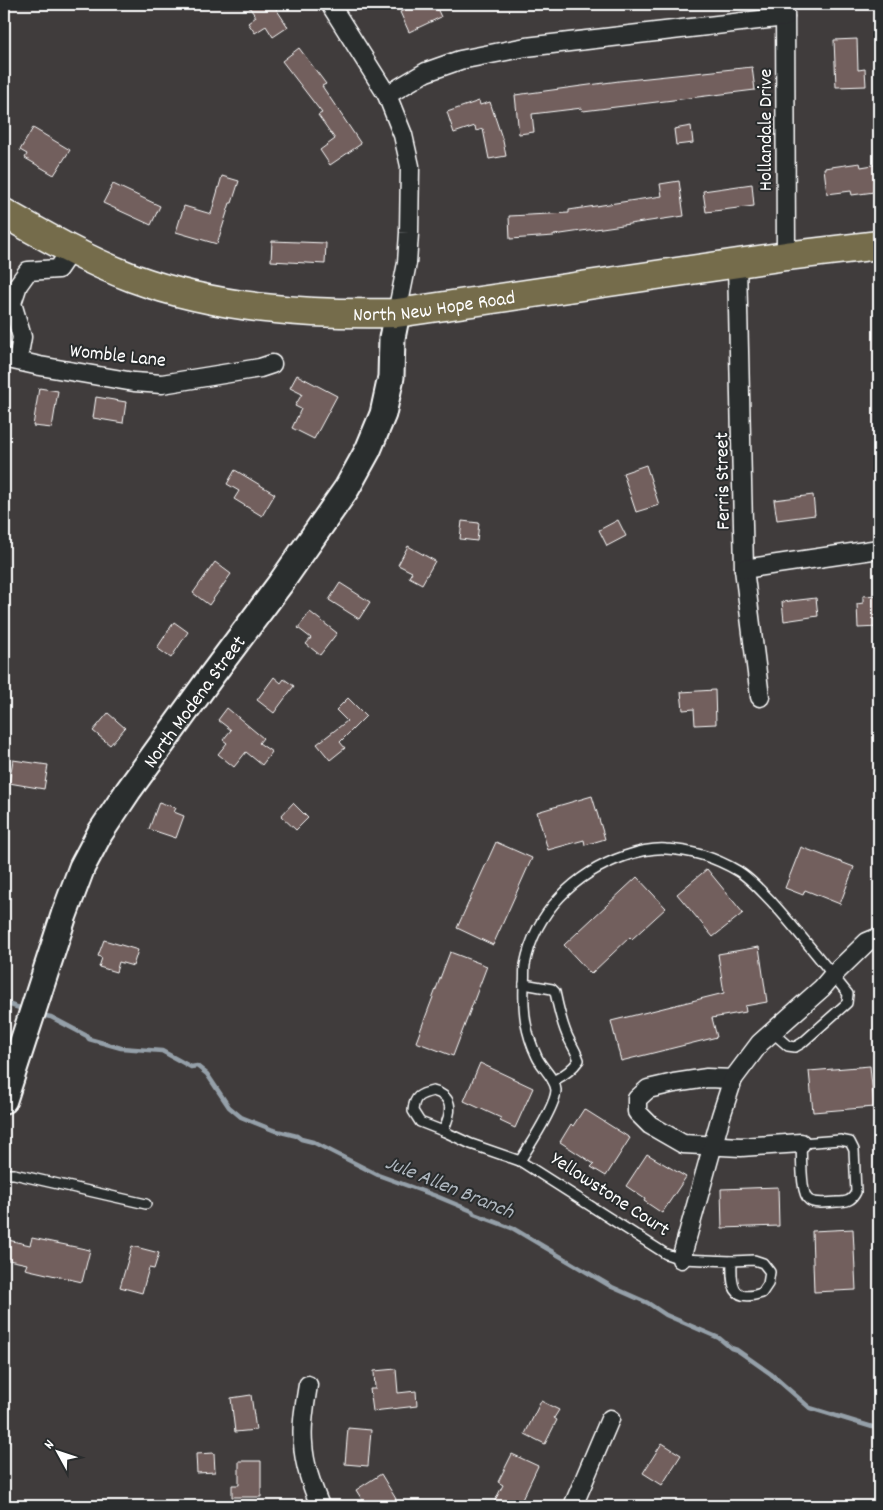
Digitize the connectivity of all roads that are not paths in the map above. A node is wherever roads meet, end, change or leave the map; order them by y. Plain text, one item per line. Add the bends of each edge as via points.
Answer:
1 (330, 4) edge
2 (785, 10) edge
3 (387, 95) junction
4 (4, 213) edge
5 (879, 245) edge
6 (70, 250) junction
7 (786, 256) junction
8 (737, 264) junction
9 (8, 302) edge
10 (397, 313) junction
11 (11, 359) edge
12 (272, 364) dead end
13 (879, 549) edge
14 (744, 569) junction
15 (760, 696) dead end
16 (879, 937) edge
17 (833, 975) junction
18 (524, 984) junction
19 (772, 1032) junction
20 (733, 1079) junction
21 (553, 1081) junction
22 (4, 1100) edge
23 (443, 1131) junction
24 (801, 1143) junction
25 (714, 1146) junction
26 (520, 1161) junction
27 (4, 1174) edge
28 (146, 1204) dead end
29 (681, 1258) junction
30 (732, 1261) junction
31 (308, 1385) dead end
32 (610, 1420) dead end
33 (320, 1506) edge
34 (573, 1506) edge

1 - 3 street
2 - 3 street via 469,58 426,72
2 - 7 street, Hollandale Drive
3 - 10 street via 403,135 410,166 410,233
4 - 6 main road, North New Hope Road
5 - 7 main road, North New Hope Road
6 - 9 street, Womble Lane via 58,269 28,271
6 - 10 main road, North New Hope Road via 133,278 218,302 302,312
7 - 8 main road, North New Hope Road
8 - 10 main road, North New Hope Road
8 - 14 street, Ferris Street
9 - 11 street, Womble Lane via 22,337
10 - 22 street, North Modena Street via 392,338 391,377 383,414 368,450 347,488 286,576 100,833 82,867 64,915
11 - 12 street, Womble Lane via 134,382 162,384
13 - 14 street
14 - 15 street, Ferris Street
16 - 17 street, Yellowstone Court via 867,942
17 - 18 lane via 783,914 739,871 714,859 664,849 636,852 607,862 579,878 555,902 536,930 525,965
17 - 19 street, Yellowstone Court
17 - 19 lane via 848,994 847,1003 795,1047 788,1046
18 - 21 lane via 527,1032 538,1059
18 - 21 lane via 555,992 561,1020 579,1060 564,1076
19 - 20 street, Yellowstone Court
20 - 25 street, Yellowstone Court
20 - 25 street via 706,1078 648,1088 637,1099 637,1112 669,1137 683,1144
21 - 26 lane, Yellowstone Court via 556,1090 550,1111
23 - 23 lane, Yellowstone Court via 420,1122 413,1111 414,1102 421,1094 433,1091 442,1094 449,1102 450,1113
23 - 26 lane, Yellowstone Court
24 - 24 lane via 804,1192 808,1200 846,1202 854,1198 854,1150 850,1142
24 - 25 street
25 - 29 street, Yellowstone Court
26 - 29 lane, Yellowstone Court via 666,1254
27 - 28 lane
29 - 30 lane, Yellowstone Court
30 - 30 lane, Yellowstone Court via 734,1288 741,1295 750,1297 762,1294 770,1272 763,1263
31 - 33 street via 303,1442 306,1466
32 - 34 street

